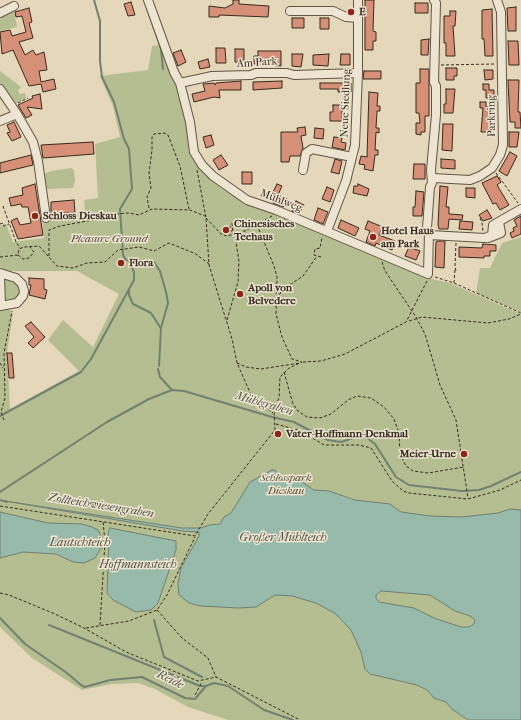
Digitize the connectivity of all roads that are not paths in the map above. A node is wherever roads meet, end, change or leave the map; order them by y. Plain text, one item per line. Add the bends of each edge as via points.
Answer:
1 (148, 0) edge
2 (358, 0) edge
3 (434, 0) edge
4 (497, 0) edge
5 (14, 6) dead end
6 (290, 11) dead end
7 (0, 13) edge
8 (358, 18) junction
9 (358, 73) junction
10 (180, 83) junction
11 (0, 89) edge
12 (17, 114) junction
13 (0, 121) edge
14 (352, 157) junction
15 (302, 170) dead end
16 (433, 178) junction
17 (521, 208) edge
18 (46, 218) dead end
19 (499, 222) junction
20 (327, 231) junction
21 (429, 235) junction
22 (484, 238) junction
23 (0, 273) edge
24 (0, 276) edge
25 (1, 306) edge

1 - 10 street, Mühlweg
2 - 8 street, Neue Siedlung
3 - 16 street via 436,115 431,170
4 - 16 street, Parkring via 501,12 503,145 500,155 492,168 470,180
5 - 7 street
6 - 8 street via 333,11 346,17
8 - 9 street, Neue Siedlung
9 - 10 street, Am Park via 256,73 212,76
9 - 14 street, Neue Siedlung via 355,145
10 - 20 street, Mühlweg via 190,122 194,152 202,165 247,200
11 - 12 street
12 - 13 street
12 - 18 street via 33,142
14 - 15 street via 312,149 306,153
14 - 20 street, Neue Siedlung
16 - 21 street via 430,187
17 - 19 street
19 - 22 street via 493,225 492,235
19 - 22 street via 503,236
20 - 21 street, Mühlweg via 428,274
21 - 22 street
23 - 25 street via 16,278 24,291 17,303
24 - 25 street

